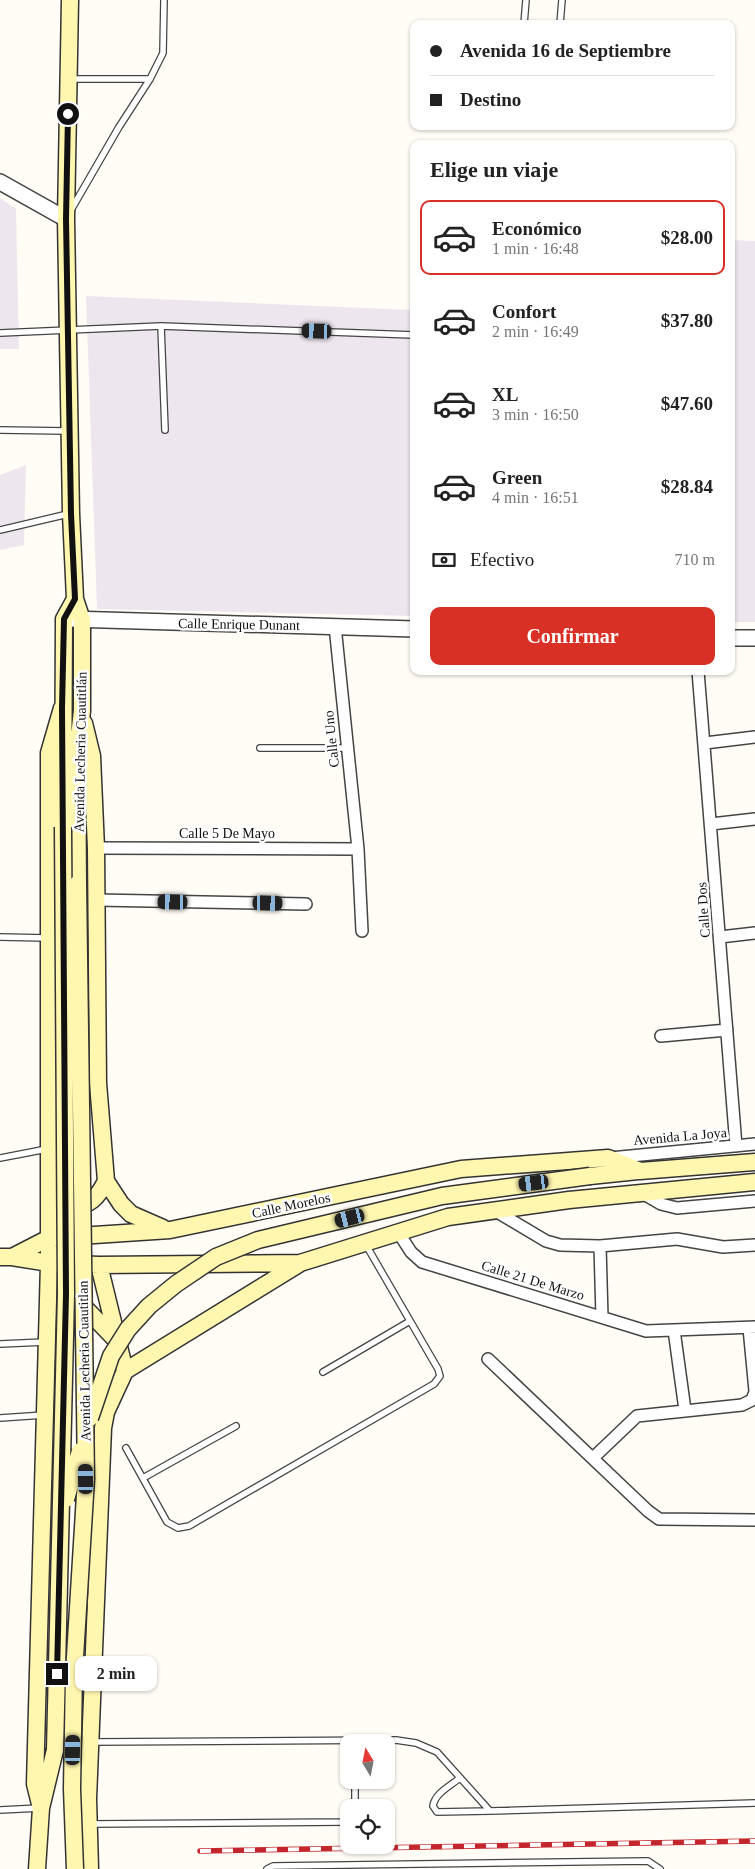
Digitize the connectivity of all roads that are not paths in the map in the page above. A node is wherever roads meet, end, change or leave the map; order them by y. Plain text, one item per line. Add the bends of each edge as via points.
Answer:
1 (70, 0) edge
2 (164, 0) edge
3 (526, 0) edge
4 (562, 0) edge
5 (524, 20) edge
6 (560, 20) edge
7 (69, 79) junction
8 (150, 79) junction
9 (0, 182) edge
10 (66, 219) junction
11 (161, 326) junction
12 (69, 329) junction
13 (0, 333) edge
14 (410, 335) edge
15 (0, 430) edge
16 (165, 430) dead end
17 (69, 431) junction
18 (71, 514) junction
19 (0, 530) edge
20 (75, 599) junction
21 (64, 619) junction
22 (82, 620) junction
23 (335, 626) junction
24 (410, 629) edge
25 (735, 638) edge
26 (755, 638) edge
27 (698, 675) edge
28 (62, 708) junction
29 (82, 711) junction
30 (755, 737) edge
31 (705, 743) junction
32 (260, 748) dead end
33 (346, 748) junction
34 (755, 819) edge
35 (711, 824) junction
36 (96, 848) junction
37 (358, 848) junction
38 (78, 884) joint
39 (97, 900) junction
40 (306, 904) dead end
41 (362, 931) dead end
42 (755, 933) edge
43 (720, 937) junction
44 (0, 938) edge
45 (49, 938) junction
46 (727, 1030) junction
47 (661, 1036) dead end
48 (755, 1144) edge
49 (736, 1146) junction
50 (50, 1148) junction
51 (0, 1158) edge
52 (608, 1158) junction
53 (755, 1162) edge
54 (644, 1170) junction
55 (106, 1181) junction
56 (755, 1182) edge
57 (647, 1193) junction
58 (50, 1201) junction
59 (755, 1201) edge
60 (494, 1210) junction
61 (170, 1230) junction
62 (398, 1232) junction
63 (49, 1238) junction
64 (364, 1242) junction
65 (755, 1245) edge
66 (600, 1246) junction
67 (6, 1257) edge
68 (49, 1263) junction
69 (300, 1263) junction
70 (100, 1265) junction
71 (602, 1317) junction
72 (49, 1318) junction
73 (410, 1321) junction
74 (752, 1328) edge
75 (674, 1330) junction
76 (48, 1342) junction
77 (119, 1342) junction
78 (0, 1344) edge
79 (488, 1359) dead end
80 (125, 1371) junction
81 (323, 1372) dead end
82 (755, 1391) edge
83 (685, 1410) junction
84 (46, 1415) junction
85 (0, 1418) edge
86 (236, 1426) dead end
87 (126, 1448) dead end
88 (593, 1458) junction
89 (143, 1478) junction
90 (755, 1520) edge
91 (60, 1522) junction
92 (91, 1742) junction
93 (460, 1778) junction
94 (755, 1804) edge
95 (42, 1808) junction
96 (0, 1810) edge
97 (490, 1810) junction
98 (340, 1822) edge
99 (89, 1824) junction
100 (37, 1869) edge
101 (75, 1869) edge
102 (90, 1869) edge
103 (267, 1869) edge
104 (660, 1869) edge

1 - 7 main road, Avenida Lecheria Cuautitlán
2 - 8 lane via 163,52
3 - 5 lane
4 - 6 lane
7 - 8 lane
7 - 10 main road, Avenida Lecheria Cuautitlán
8 - 10 lane
9 - 10 street
10 - 12 main road, Avenida Lecheria Cuautitlán
11 - 12 lane
11 - 14 lane
11 - 16 lane
12 - 13 lane
12 - 17 main road, Avenida Lecheria Cuautitlán
15 - 17 lane
17 - 18 main road, Avenida Lecheria Cuautitlán
18 - 19 lane
18 - 20 main road, Avenida Lecheria Cuautitlán
20 - 21 main road
20 - 22 main road, Avenida Lecheria Cuautitlán
21 - 22 street, Calle Enrique Dunant
21 - 28 main road, Avenida Lecheria Cuautitlan
22 - 23 street, Calle Enrique Dunant
22 - 29 main road, Avenida Lecheria Cuautitlán
23 - 24 street, Calle Enrique Dunant
23 - 33 street, Calle Uno
25 - 26 street
27 - 31 street, Calle Dos
28 - 45 main road via 48,753
28 - 91 main road, Avenida Lecheria Cuautitlan, bridge via 66,1294
29 - 36 main road via 92,756
29 - 38 main road, Avenida Lecheria Cuautitlán via 77,753
30 - 31 street
31 - 35 street, Calle Dos
32 - 33 lane
33 - 37 street, Calle Uno
34 - 35 street
35 - 43 street, Calle Dos
36 - 37 street, Calle 5 De Mayo
36 - 39 main road
37 - 41 street, Calle Uno
38 - 101 main road, Avenida Lecheria Cuautitlan, bridge via 86,1479 74,1673 72,1789
39 - 40 street
39 - 55 main road via 98,1083
42 - 43 street
43 - 46 street, Calle Dos
44 - 45 lane
45 - 50 main road
46 - 47 street
46 - 49 street, Calle Dos
48 - 49 street, Avenida La Joya
49 - 52 street, Avenida La Joya
50 - 51 lane
50 - 58 main road
52 - 54 main road, Calle Morelos
52 - 61 main road, Calle Morelos via 461,1169
53 - 54 main road
54 - 91 main road, bridge via 442,1196 258,1240 216,1257 149,1306 128,1329 111,1356
55 - 58 main road via 99,1195 86,1205 66,1206
55 - 61 main road via 131,1214
56 - 57 main road
57 - 59 street via 661,1204 677,1208
57 - 60 main road
58 - 63 main road
60 - 62 main road via 448,1217
60 - 66 street via 546,1241 560,1245
61 - 63 main road, Calle Morelos
62 - 64 main road
62 - 71 street, Calle 21 De Marzo via 422,1262
63 - 67 main road
63 - 68 main road
64 - 69 main road
64 - 73 lane
65 - 66 street via 722,1247 677,1239
66 - 71 street
67 - 68 main road
68 - 70 main road
68 - 72 main road
69 - 70 main road
69 - 80 main road
70 - 77 main road
71 - 75 street, Calle 21 De Marzo via 646,1331
72 - 76 main road
72 - 77 main road via 69,1308 79,1307 87,1310
73 - 81 lane
73 - 89 lane via 438,1369 440,1376 434,1384 189,1526 178,1528 167,1522
74 - 75 street, Calle 21 De Marzo
74 - 82 street
75 - 83 street
76 - 78 lane
76 - 84 main road
77 - 80 main road
79 - 88 street
80 - 92 main road via 106,1412 103,1428
82 - 83 street via 752,1400 742,1405
83 - 88 street via 637,1416
84 - 85 lane
84 - 95 main road via 35,1784
86 - 89 lane
87 - 89 lane
88 - 90 street via 659,1519
91 - 95 main road, Avenida Lecheria Cuautitlan, bridge via 55,1750
92 - 93 lane via 396,1740 416,1743 437,1752
92 - 99 main road
93 - 97 lane
93 - 97 lane via 434,1800 437,1812
94 - 97 lane
95 - 96 lane
95 - 100 main road
98 - 99 lane
99 - 102 main road
103 - 104 lane via 273,1866 648,1861

